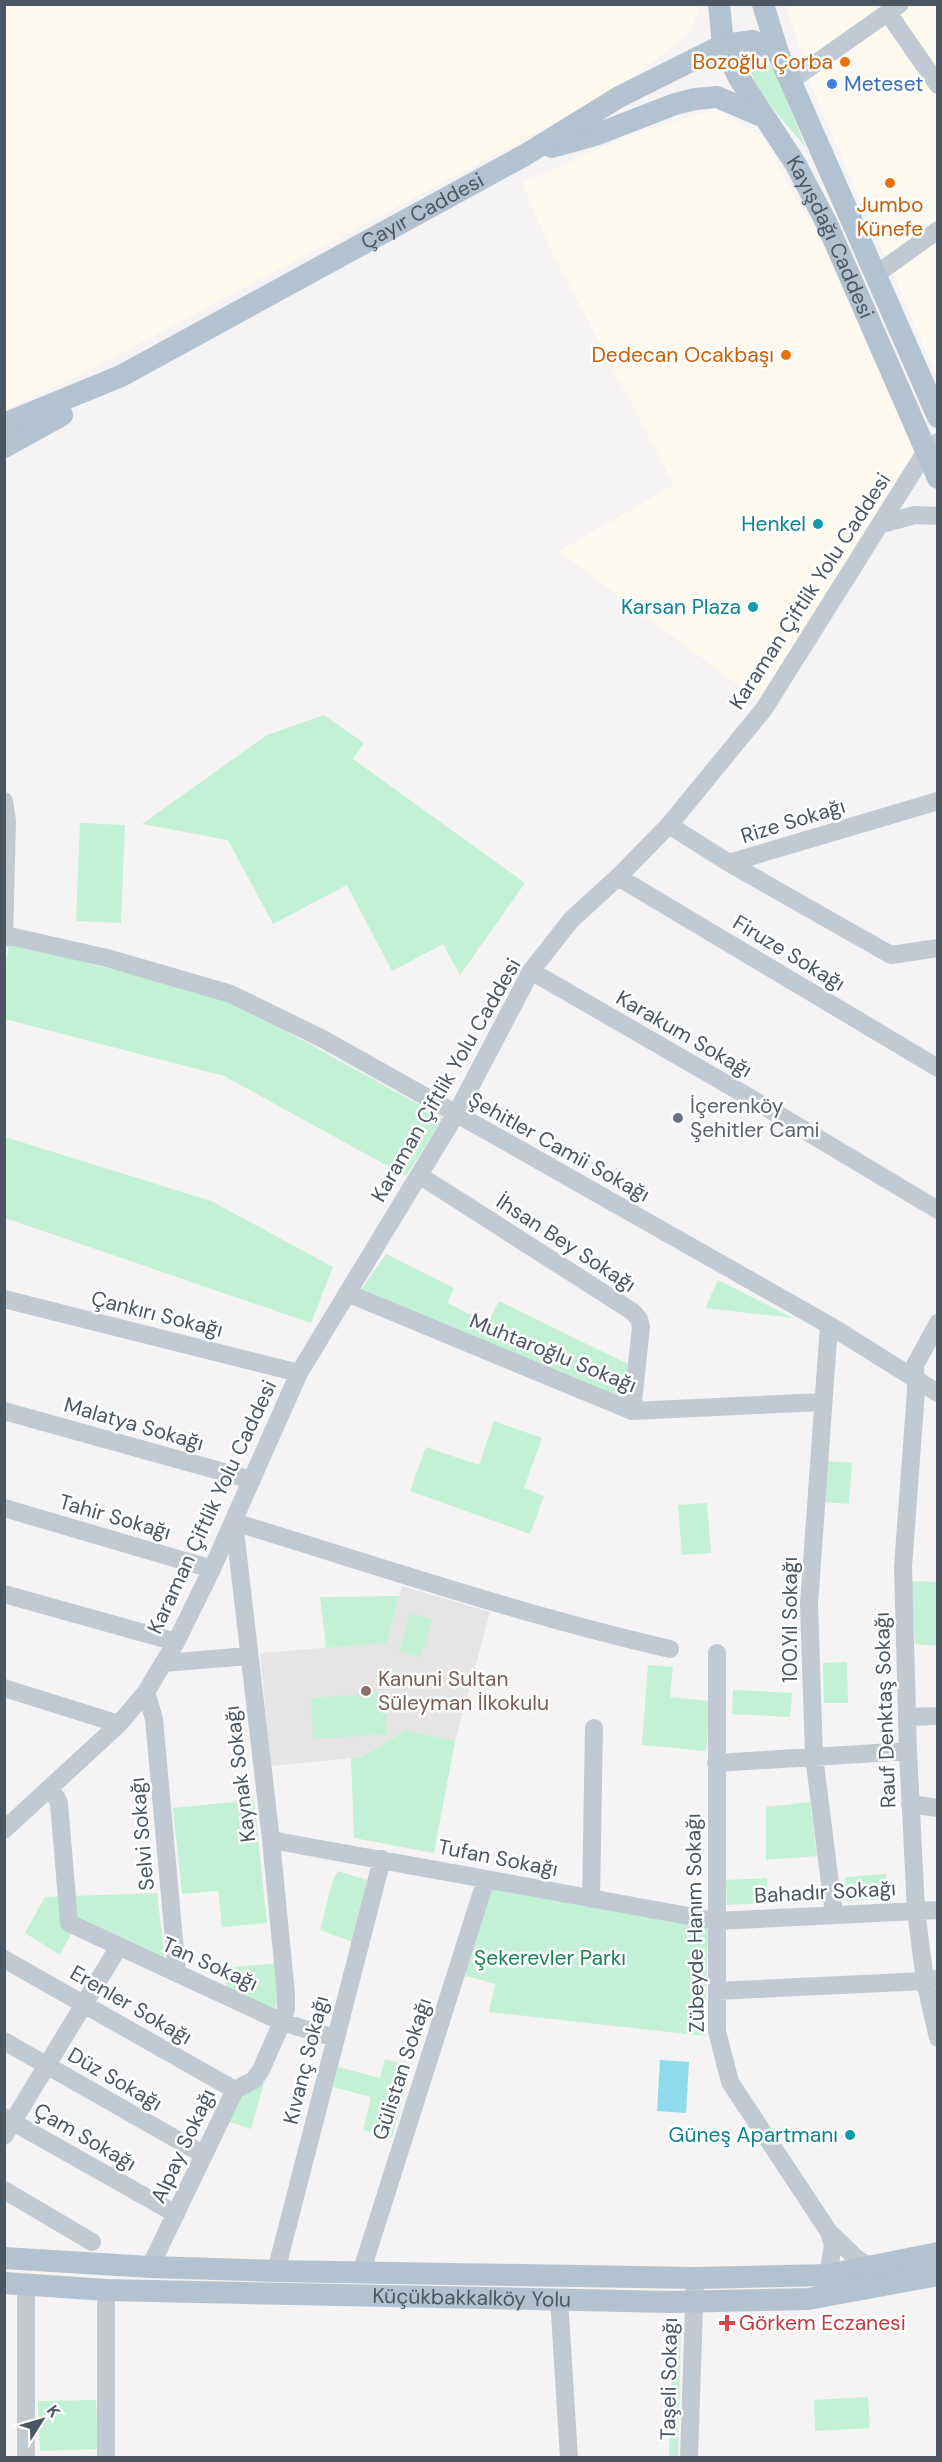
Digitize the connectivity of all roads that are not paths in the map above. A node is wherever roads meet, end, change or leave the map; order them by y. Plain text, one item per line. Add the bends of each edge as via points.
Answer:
1 (719, 4) edge
2 (763, 4) edge
3 (894, 9) edge
4 (723, 45) junction
5 (778, 53) junction
6 (792, 80) junction
7 (938, 85) edge
8 (764, 117) junction
9 (525, 155) junction
10 (938, 230) edge
11 (874, 276) junction
12 (121, 376) junction
13 (938, 417) edge
14 (4, 424) edge
15 (932, 446) edge
16 (4, 447) edge
17 (938, 478) edge
18 (938, 516) edge
19 (882, 524) junction
20 (4, 801) edge
21 (938, 801) edge
22 (669, 825) junction
23 (729, 863) junction
24 (618, 877) junction
25 (5, 936) edge
26 (938, 948) edge
27 (531, 971) junction
28 (938, 1068) edge
29 (456, 1114) junction
30 (419, 1175) junction
31 (938, 1210) edge
32 (347, 1293) junction
33 (4, 1299) edge
34 (938, 1323) edge
35 (829, 1325) junction
36 (299, 1373) junction
37 (914, 1378) junction
38 (938, 1393) edge
39 (822, 1402) junction
40 (4, 1411) edge
41 (632, 1411) junction
42 (252, 1480) junction
43 (4, 1508) edge
44 (234, 1522) junction
45 (212, 1569) junction
46 (4, 1594) edge
47 (176, 1642) junction
48 (670, 1648) dead end
49 (717, 1653) dead end
50 (249, 1656) junction
51 (163, 1663) junction
52 (4, 1688) edge
53 (146, 1692) junction
54 (938, 1716) edge
55 (908, 1717) junction
56 (119, 1724) junction
57 (594, 1728) dead end
58 (908, 1751) junction
59 (814, 1756) junction
60 (716, 1763) junction
61 (47, 1790) junction
62 (910, 1804) junction
63 (938, 1808) edge
64 (4, 1830) edge
65 (271, 1840) junction
66 (382, 1859) junction
67 (486, 1880) junction
68 (591, 1899) junction
69 (916, 1910) junction
70 (938, 1910) edge
71 (834, 1915) junction
72 (716, 1921) junction
73 (118, 1948) junction
74 (4, 1959) edge
75 (177, 1973) junction
76 (931, 1980) edge
77 (717, 1990) junction
78 (84, 2004) junction
79 (282, 2022) junction
80 (335, 2038) junction
81 (938, 2038) edge
82 (4, 2042) edge
83 (47, 2066) junction
84 (235, 2090) junction
85 (7, 2125) edge
86 (204, 2155) junction
87 (4, 2190) edge
88 (176, 2214) junction
89 (829, 2232) junction
90 (92, 2242) dead end
91 (938, 2253) edge
92 (4, 2258) edge
93 (150, 2267) junction
94 (870, 2267) junction
95 (276, 2271) junction
96 (361, 2273) junction
97 (828, 2275) junction
98 (938, 2275) edge
99 (695, 2278) junction
100 (15, 2284) edge
101 (106, 2289) junction
102 (559, 2298) junction
103 (693, 2301) junction
104 (26, 2457) edge
105 (106, 2457) edge
106 (569, 2457) edge
107 (689, 2457) edge

1 - 4 main road, Kayışdağı Caddesi
2 - 5 main road, Kayışdağı Caddesi
3 - 6 street
3 - 7 street
4 - 5 main road, Çayır Caddesi via 753,41
4 - 8 main road, Kayışdağı Caddesi
4 - 9 main road, Çayır Caddesi via 620,97
5 - 6 main road, Kayışdağı Caddesi
6 - 11 main road, Kayışdağı Caddesi
8 - 9 main road via 717,97 695,99
8 - 15 main road, Kayışdağı Caddesi via 795,163 826,222
9 - 12 main road, Çayır Caddesi
10 - 11 street
11 - 13 main road, Kayışdağı Caddesi
12 - 14 main road, Çayır Caddesi
12 - 16 main road, Çayır Caddesi via 84,402
15 - 17 main road, Kayışdağı Caddesi
15 - 19 street, Karaman Çiftlik Yolu Caddesi
18 - 19 street via 915,515
19 - 22 street, Karaman Çiftlik Yolu Caddesi via 764,709
20 - 25 street
21 - 23 street, Rize Sokağı
22 - 23 street, Rize Sokağı
22 - 24 street, Karaman Çiftlik Yolu Caddesi
23 - 26 street via 891,955
24 - 27 street, Karaman Çiftlik Yolu Caddesi via 570,920
24 - 28 street, Firuze Sokağı
25 - 29 street, Şehitler Camii Sokağı via 107,958 231,994 323,1039
27 - 29 street, Karaman Çiftlik Yolu Caddesi
27 - 31 street, Karakum Sokağı
29 - 30 street, Karaman Çiftlik Yolu Caddesi
29 - 35 street, Şehitler Camii Sokağı
30 - 32 street, Karaman Çiftlik Yolu Caddesi
30 - 41 street, İhsan Bey Sokağı via 633,1312 640,1327
32 - 36 street, Karaman Çiftlik Yolu Caddesi
32 - 41 street, Muhtaroğlu Sokağı
33 - 36 street, Çankırı Sokağı
34 - 37 street, Rauf Denktaş Sokağı via 915,1365
35 - 37 street, Şehitler Camii Sokağı
35 - 39 street, 100.Yıl Sokağı
36 - 42 street, Karaman Çiftlik Yolu Caddesi
37 - 38 street, Şehitler Camii Sokağı
37 - 55 street, Rauf Denktaş Sokağı via 903,1567
39 - 41 street, Muhtaroğlu Sokağı
39 - 59 street, 100.Yıl Sokağı via 809,1605
40 - 42 street, Malatya Sokağı
42 - 44 street, Karaman Çiftlik Yolu Caddesi
43 - 45 street, Tahir Sokağı
44 - 45 street, Karaman Çiftlik Yolu Caddesi
44 - 48 street
44 - 50 street, Kaynak Sokağı
45 - 47 street, Karaman Çiftlik Yolu Caddesi
46 - 47 street
47 - 51 street, Karaman Çiftlik Yolu Caddesi
49 - 60 street, Zübeyde Hanım Sokağı
50 - 51 street
50 - 65 street, Kaynak Sokağı
51 - 53 street, Karaman Çiftlik Yolu Caddesi
52 - 56 street
53 - 56 street, Karaman Çiftlik Yolu Caddesi
53 - 75 street, Selvi Sokağı via 154,1719
54 - 55 street
55 - 58 street, Rauf Denktaş Sokağı
56 - 61 street, Karaman Çiftlik Yolu Caddesi
57 - 68 street
58 - 59 street
58 - 62 street, Rauf Denktaş Sokağı
59 - 60 street
59 - 71 street, 100.Yıl Sokağı
60 - 72 street, Zübeyde Hanım Sokağı
61 - 64 street, Karaman Çiftlik Yolu Caddesi
61 - 73 street, Tan Sokağı via 59,1803 69,1923
62 - 63 street
62 - 69 street, Rauf Denktaş Sokağı
65 - 66 street, Tufan Sokağı
65 - 79 street, Kaynak Sokağı via 286,1994
66 - 67 street, Tufan Sokağı
66 - 80 street, Kıvanç Sokağı
67 - 68 street, Tufan Sokağı
67 - 96 street, Gülistan Sokağı
68 - 72 street, Tufan Sokağı
69 - 70 street, Bahadır Sokağı
69 - 71 street, Bahadır Sokağı
69 - 76 street, Rauf Denktaş Sokağı
71 - 72 street, Bahadır Sokağı
72 - 77 street, Zübeyde Hanım Sokağı
73 - 75 street, Tan Sokağı
73 - 78 street
74 - 78 street, Erenler Sokağı
75 - 79 street, Tan Sokağı
76 - 77 street
76 - 81 street, Rauf Denktaş Sokağı
77 - 89 street, Zübeyde Hanım Sokağı via 717,2031 730,2082
78 - 83 street
78 - 84 street, Erenler Sokağı
79 - 80 street, Tan Sokağı
79 - 84 street, Alpay Sokağı via 261,2070 254,2080
80 - 95 street, Kıvanç Sokağı
82 - 83 street, Düz Sokağı
83 - 85 street
83 - 86 street, Düz Sokağı
84 - 86 street, Alpay Sokağı
85 - 88 street, Çam Sokağı
86 - 88 street, Alpay Sokağı
87 - 90 street
88 - 93 street, Alpay Sokağı
89 - 94 street, Zübeyde Hanım Sokağı
89 - 97 street via 833,2245
91 - 94 main road, Küçükbakkalköy Yolu
92 - 93 main road, Küçükbakkalköy Yolu
93 - 95 main road, Küçükbakkalköy Yolu
94 - 97 main road, Küçükbakkalköy Yolu
95 - 96 main road, Küçükbakkalköy Yolu
96 - 99 main road, Küçükbakkalköy Yolu
97 - 99 main road, Küçükbakkalköy Yolu
98 - 103 main road, Küçükbakkalköy Yolu via 808,2299
99 - 103 street, Taşeli Sokağı
100 - 101 main road, Küçükbakkalköy Yolu
100 - 104 street
101 - 102 main road, Küçükbakkalköy Yolu
101 - 105 street
102 - 103 main road, Küçükbakkalköy Yolu
102 - 106 street
103 - 107 street, Taşeli Sokağı

